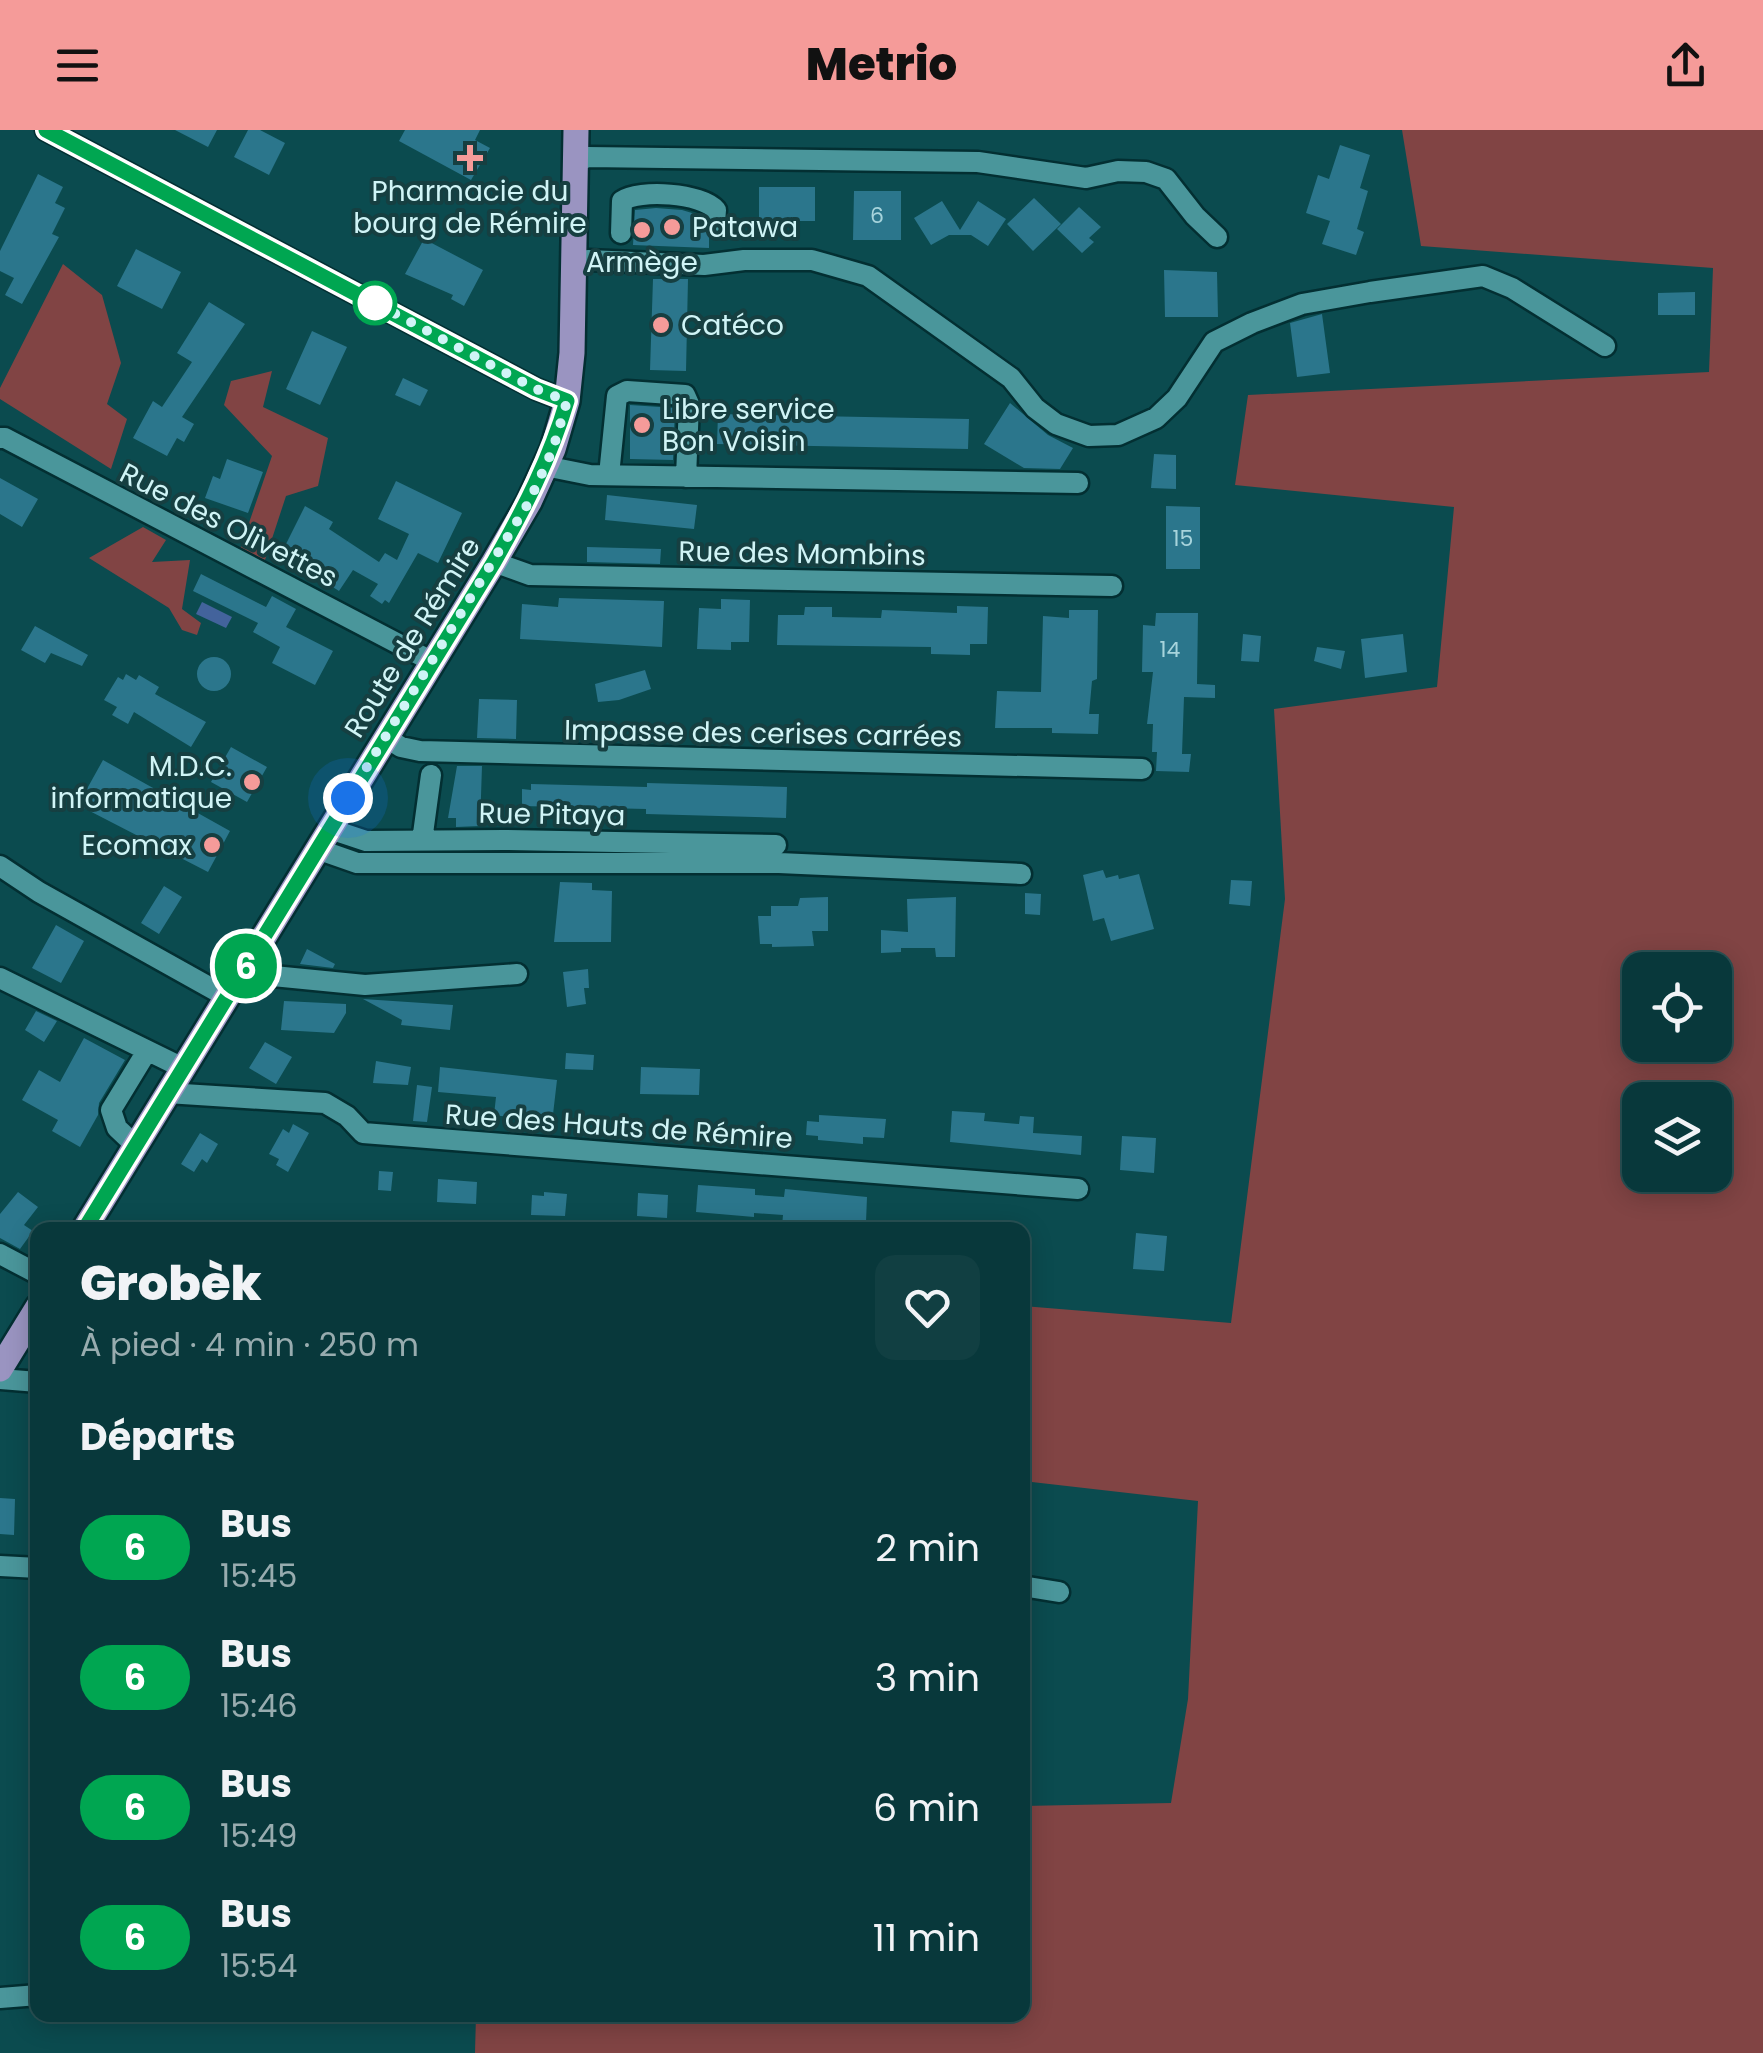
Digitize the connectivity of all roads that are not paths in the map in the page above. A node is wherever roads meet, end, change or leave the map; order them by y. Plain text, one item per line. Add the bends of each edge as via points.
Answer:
1 (46, 130) edge
2 (576, 130) edge
3 (666, 158) junction
4 (576, 163) junction
5 (664, 195) junction
6 (714, 222) dead end
7 (621, 232) dead end
8 (1217, 237) dead end
9 (574, 266) junction
10 (1606, 346) dead end
11 (567, 401) junction
12 (0, 438) edge
13 (545, 466) junction
14 (609, 475) junction
15 (686, 477) junction
16 (1078, 483) dead end
17 (494, 562) junction
18 (1112, 586) dead end
19 (433, 662) junction
20 (385, 737) junction
21 (1142, 769) dead end
22 (431, 776) dead end
23 (323, 839) junction
24 (422, 841) junction
25 (776, 846) dead end
26 (0, 866) edge
27 (1022, 874) dead end
28 (242, 972) junction
29 (517, 974) dead end
30 (0, 978) edge
31 (227, 998) junction
32 (148, 1051) junction
33 (183, 1068) junction
34 (168, 1093) junction
35 (136, 1146) junction
36 (1078, 1189) dead end
37 (89, 1222) edge
38 (0, 1254) edge
39 (30, 1270) edge
40 (30, 1319) edge
41 (0, 1370) edge
42 (0, 1380) edge
43 (30, 1382) edge
44 (0, 1566) edge
45 (30, 1568) edge
46 (1030, 1587) edge
47 (1059, 1592) dead end
48 (30, 1996) edge
49 (0, 1998) edge

1 - 11 street
2 - 4 main road, Route de Rémire
3 - 4 street via 587,157
3 - 5 street
3 - 8 street via 978,162 1086,178 1146,172 1166,179
4 - 9 main road, Route de Rémire
5 - 6 street via 704,200 716,210
5 - 7 street via 637,193 622,201
9 - 10 street via 588,260 812,260 868,276 1011,378 1056,424 1089,436 1118,435 1156,418 1214,342 1252,322 1302,304 1370,292 1484,276
9 - 11 main road, Route de Rémire
11 - 13 main road, Route de Rémire
12 - 19 street, Rue des Olivettes
13 - 14 street
13 - 17 main road, Route de Rémire
14 - 15 street
14 - 15 street via 617,396 627,390 684,395
15 - 16 street
17 - 18 street, Rue des Mombins via 530,575
17 - 19 main road, Route de Rémire
19 - 20 main road, Route de Rémire
20 - 21 street, Impasse des cerises carrées via 420,751
20 - 23 main road, Route de Rémire
22 - 24 street
23 - 24 street, Rue Pitaya
23 - 27 street via 357,863 779,862
23 - 28 main road, Route de Rémire
24 - 25 street, Rue Pitaya
26 - 31 street
28 - 29 street via 365,984
28 - 31 main road, Route de Rémire
30 - 32 street
31 - 33 main road, Route de Rémire
32 - 33 street
32 - 35 street via 111,1110 117,1128
33 - 34 main road, Route de Rémire
34 - 35 main road, Route de Rémire
34 - 36 street, Rue des Hauts de Rémire via 326,1103 363,1133
35 - 37 main road, Route de Rémire
38 - 39 street
40 - 41 main road
42 - 43 street
44 - 45 street
46 - 47 street
48 - 49 street

